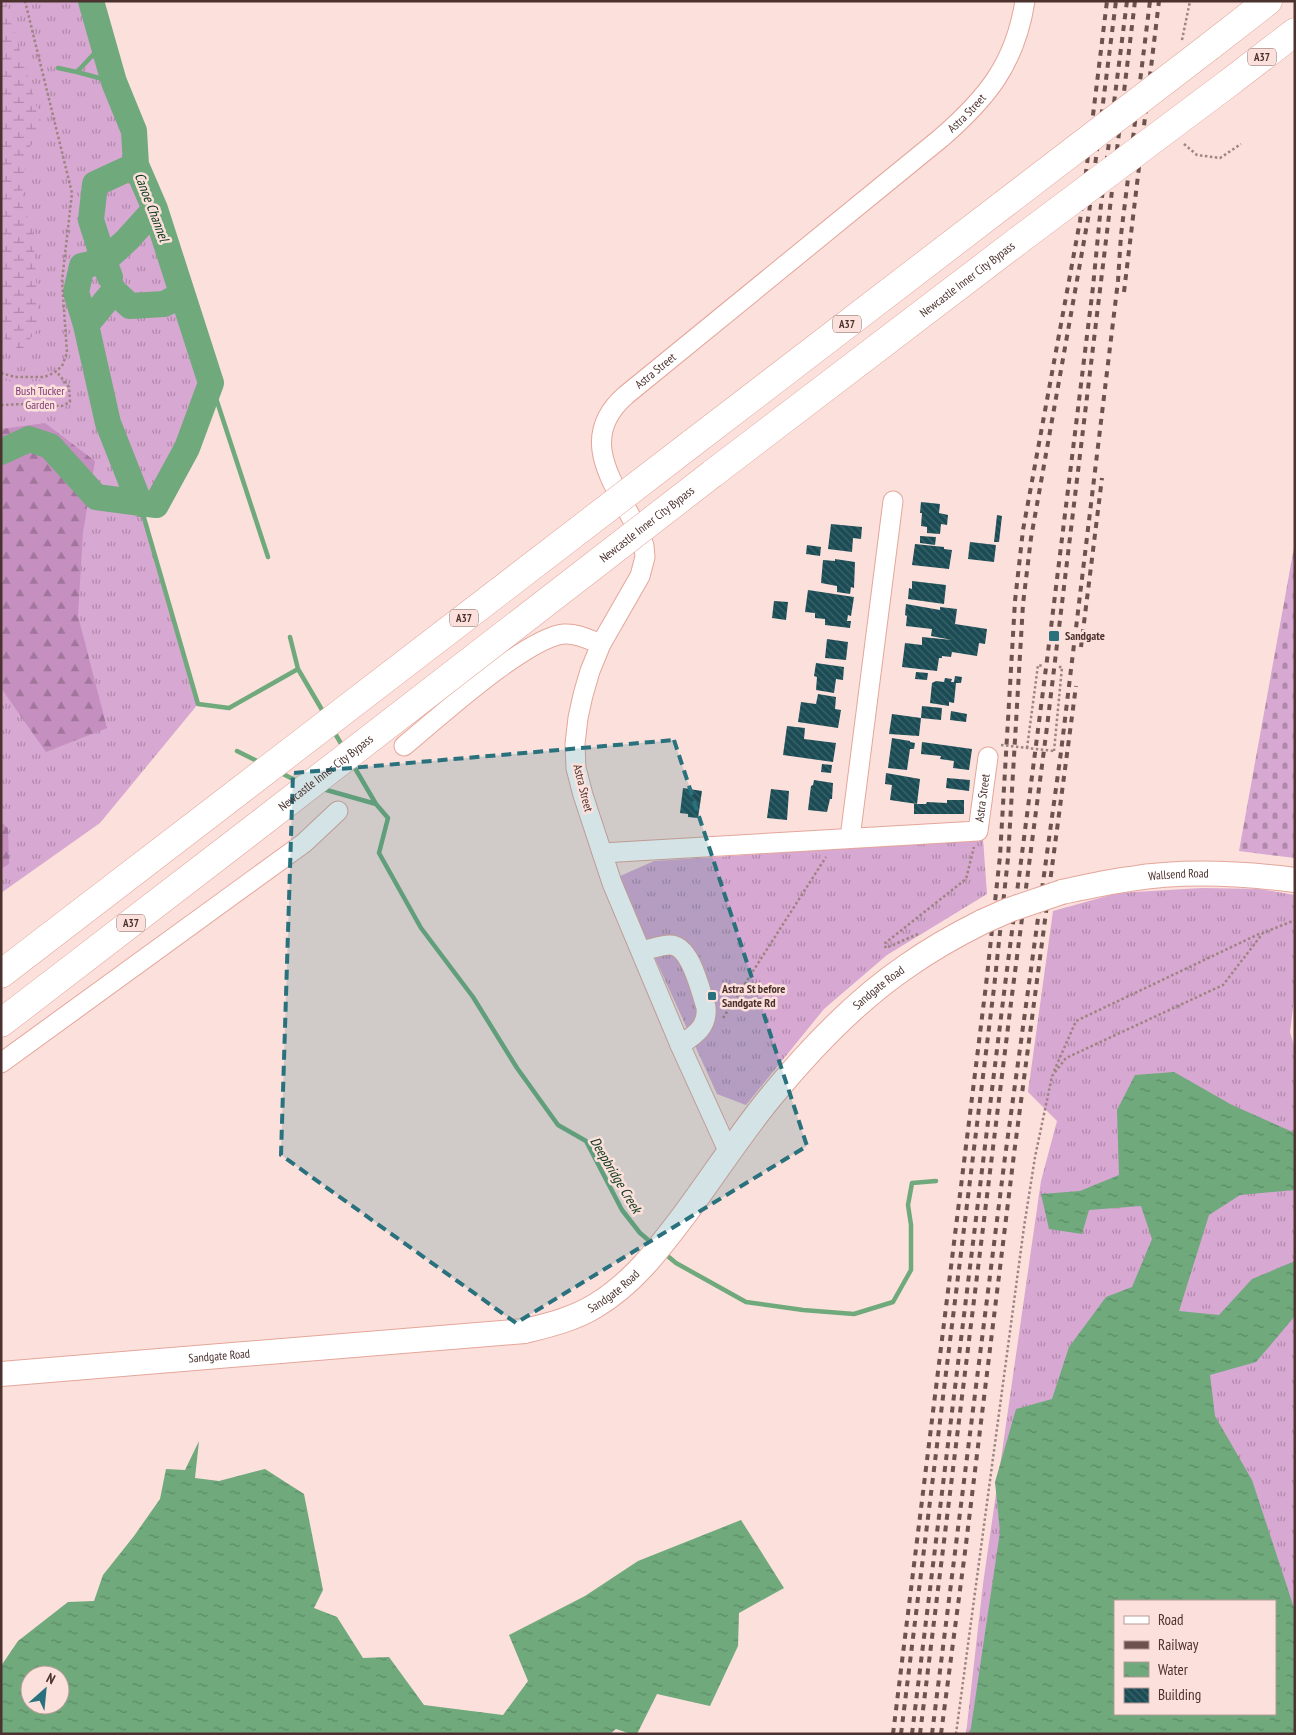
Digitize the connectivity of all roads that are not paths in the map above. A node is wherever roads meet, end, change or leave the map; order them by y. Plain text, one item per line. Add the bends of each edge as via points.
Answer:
1 (1025, 1) edge
2 (1268, 1) edge
3 (1295, 32) edge
4 (893, 501) dead end
5 (601, 644) junction
6 (404, 746) dead end
7 (994, 751) road end
8 (338, 811) dead end
9 (844, 838) junction
10 (602, 853) junction
11 (1295, 880) edge
12 (1062, 892) joint
13 (642, 951) junction
14 (1, 974) edge
15 (1, 1023) edge
16 (680, 1045) junction
17 (1, 1063) edge
18 (729, 1152) junction
19 (4, 1373) edge

1 - 5 street, Astra Street via 1007,62 979,103 941,138 612,409 603,430 604,462 641,537 645,557 640,576
2 - 14 highway, A37, bridge
3 - 15 highway, Newcastle Inner City Bypass / A37, bridge via 712,474
4 - 9 street
5 - 6 street via 564,634 543,640 487,678
5 - 10 street, Astra Street via 590,670 578,718 576,768
7 - 9 street, Astra Street via 978,831
8 - 17 street via 304,843
9 - 10 street, Astra Street
10 - 13 street, Astra Street
11 - 12 main road, Wallsend Road via 1254,875 1166,875 1132,878
12 - 18 main road, Sandgate Road, bridge via 1008,910 941,943 872,991 821,1040 769,1099
13 - 16 street, Astra Street
13 - 16 street via 675,946 688,958 707,1014 698,1032
16 - 18 street, Astra Street
18 - 19 main road, Sandgate Road via 634,1277 595,1306 549,1326 525,1331

